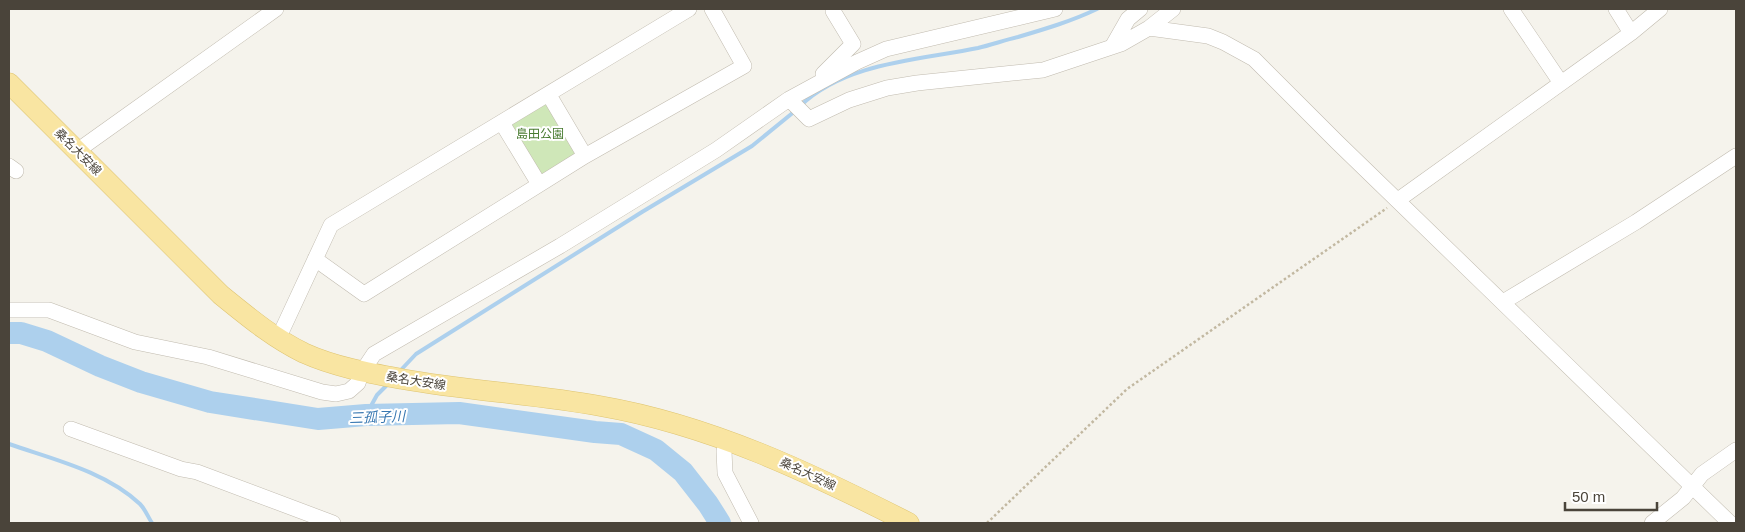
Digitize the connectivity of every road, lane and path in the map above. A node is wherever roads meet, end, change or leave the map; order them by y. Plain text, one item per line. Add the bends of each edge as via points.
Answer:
1 (276, 9) edge
2 (689, 9) edge
3 (712, 9) edge
4 (1055, 9) edge
5 (1140, 9) edge
6 (1174, 9) edge
7 (1511, 9) edge
8 (1616, 9) edge
9 (1660, 9) edge
10 (833, 10) edge
11 (1149, 28) junction
12 (1631, 33) junction
13 (1112, 47) junction
14 (1561, 82) junction
15 (9, 83) edge
16 (811, 87) junction
17 (549, 94) junction
18 (791, 102) junction
19 (502, 123) junction
20 (77, 151) junction
21 (585, 156) junction
22 (1736, 156) edge
23 (539, 184) junction
24 (1398, 200) junction
25 (315, 259) junction
26 (1503, 302) junction
27 (9, 310) edge
28 (278, 338) junction
29 (368, 373) junction
30 (72, 428) dead end
31 (728, 440) junction
32 (1736, 450) edge
33 (1692, 486) junction
34 (333, 523) edge
35 (750, 523) edge
36 (909, 523) edge
37 (987, 523) edge
38 (1652, 523) edge
39 (1730, 523) edge

1 - 20 street
2 - 17 street
3 - 21 street via 744,66
4 - 16 street via 886,49
5 - 13 street via 1128,19
6 - 11 street
7 - 14 street
8 - 12 street
9 - 12 street
10 - 16 street via 853,44
11 - 13 street
11 - 24 street via 1208,36 1254,60
12 - 14 street
13 - 18 street via 1043,70 887,88 849,100 809,119
14 - 24 street
15 - 20 main road, 桑名大安線
16 - 18 street
17 - 19 street
17 - 21 street
18 - 29 street via 560,246 374,354
19 - 23 street
19 - 25 street via 331,225
20 - 28 main road, 桑名大安線 via 221,295
21 - 23 street
22 - 26 street via 1636,222
23 - 25 street via 364,294
24 - 26 street
24 - 37 path via 1127,389
25 - 28 street
26 - 33 street
27 - 29 street via 49,310 135,342 208,357 329,393 349,391
28 - 29 main road, 桑名大安線 via 305,353
29 - 31 main road, 桑名大安線 via 600,406 671,422
30 - 34 street
31 - 35 street via 724,450 725,473
31 - 36 main road, 桑名大安線 via 779,460
32 - 33 street via 1702,474
33 - 38 street via 1678,503
33 - 39 street

